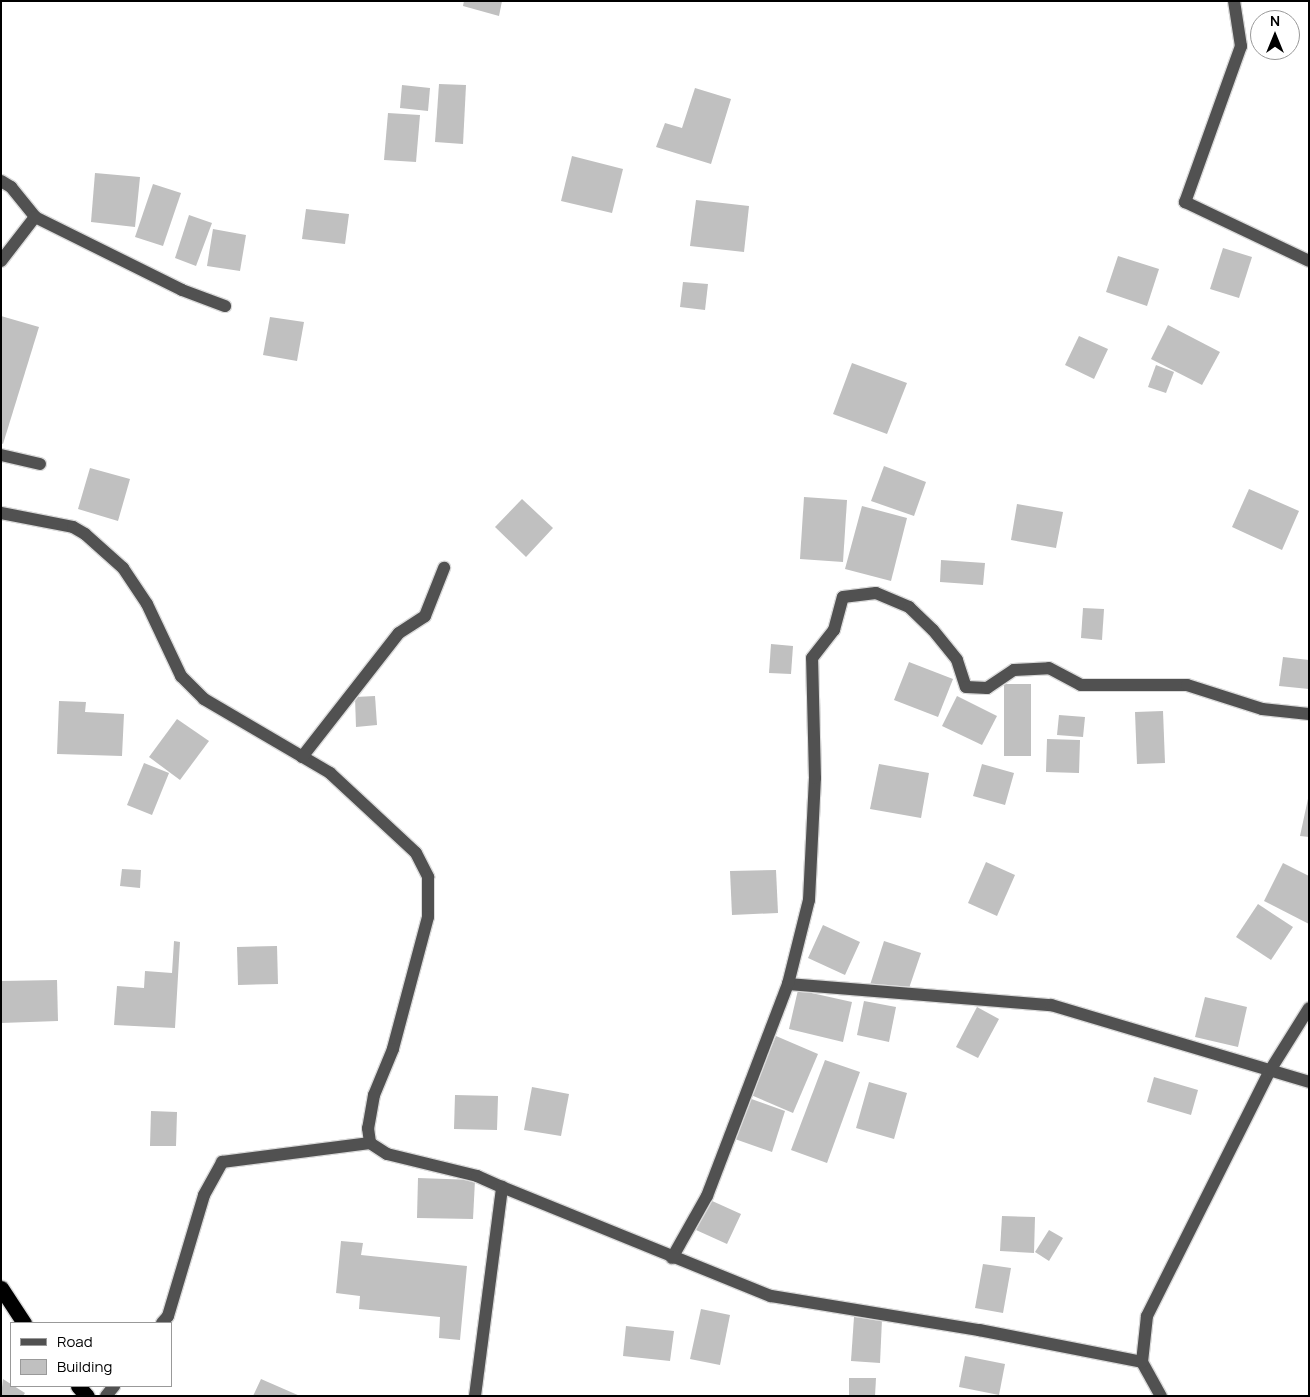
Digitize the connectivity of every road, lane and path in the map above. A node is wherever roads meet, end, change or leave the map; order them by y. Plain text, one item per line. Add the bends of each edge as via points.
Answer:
1 (1234, 1) edge
2 (1, 181) edge
3 (35, 217) junction
4 (1309, 261) edge
5 (1, 262) edge
6 (224, 306) dead end
7 (1, 456) edge
8 (40, 464) dead end
9 (1, 513) edge
10 (444, 568) dead end
11 (1309, 714) edge
12 (302, 757) junction
13 (788, 984) junction
14 (1309, 1008) edge
15 (1269, 1072) junction
16 (1309, 1082) edge
17 (370, 1143) junction
18 (502, 1187) junction
19 (672, 1258) junction
20 (1, 1288) edge
21 (23, 1322) edge
22 (163, 1322) edge
23 (1142, 1362) junction
24 (475, 1396) edge
25 (1161, 1396) edge

1 - 4 street via 1241,46 1185,202
2 - 3 street via 11,187
3 - 5 street
3 - 6 street via 182,290
7 - 8 street
9 - 12 street via 73,527 85,534 123,568 142,596 181,676 204,699
10 - 12 street via 425,616 399,633
11 - 13 street via 1262,709 1187,685 1081,685 1049,668 1014,670 988,688 966,687 957,660 909,607 876,593 843,597 834,630 812,658 815,778 809,900
12 - 17 street via 330,773 416,852 428,877 428,917 421,950 393,1049 374,1095 368,1128
13 - 15 street via 1051,1005
13 - 19 street via 707,1196
14 - 15 street
15 - 16 street
15 - 23 street via 1147,1316
17 - 18 street via 387,1154 477,1176
17 - 22 street via 222,1162 204,1195 168,1316
18 - 19 street
18 - 24 street
19 - 23 street via 771,1296 979,1330
20 - 21 highway
23 - 25 street

